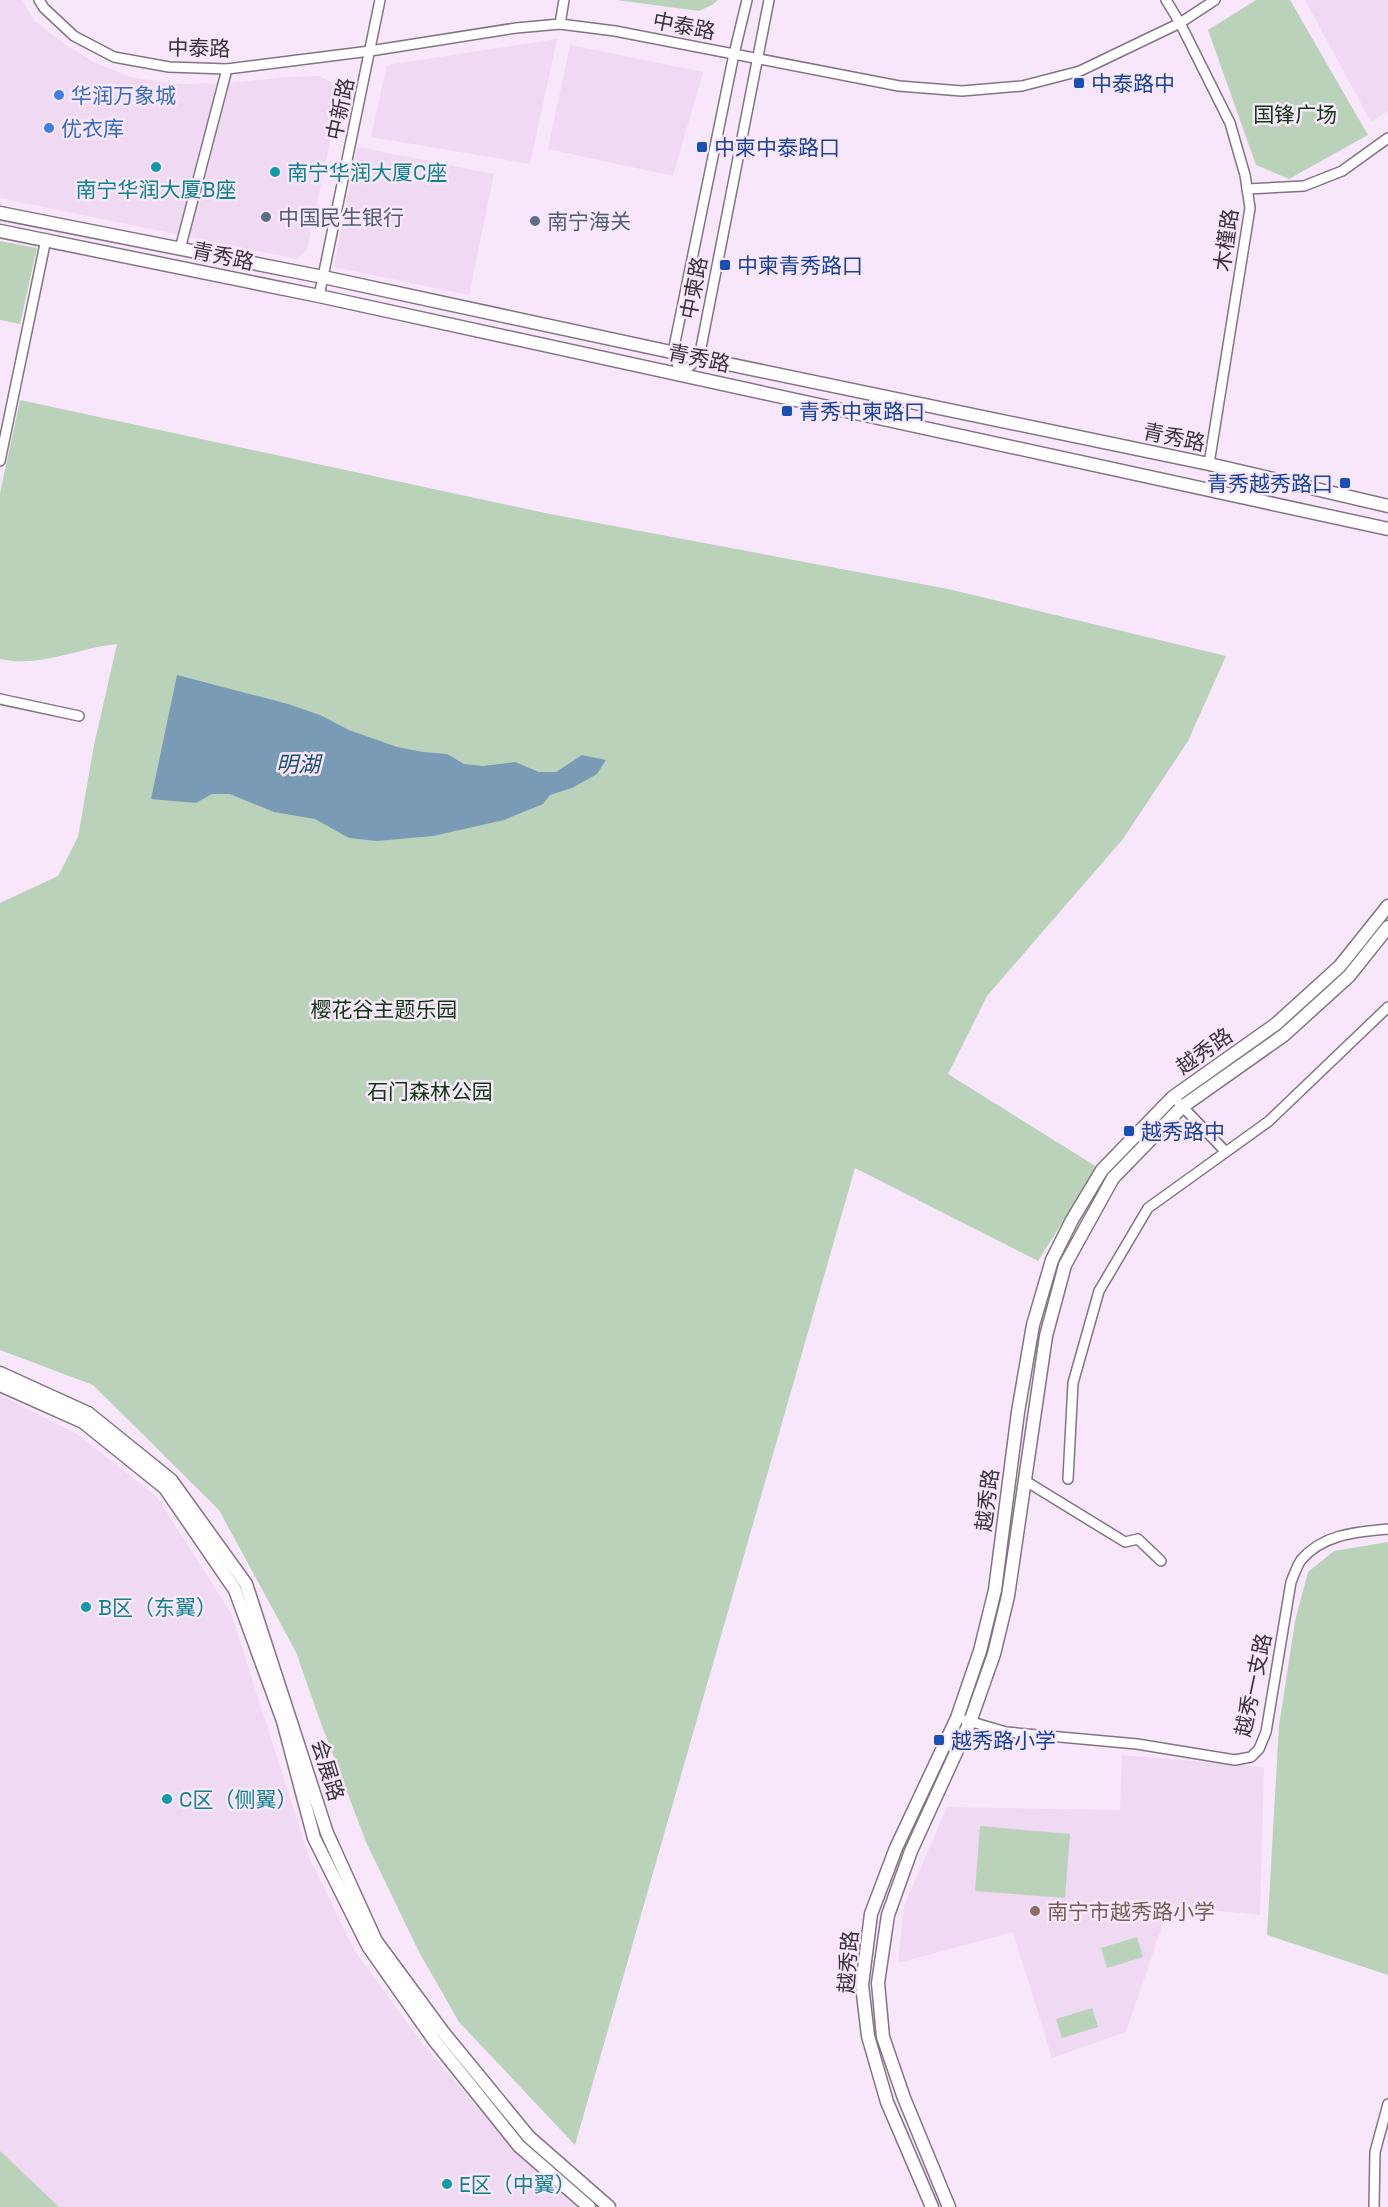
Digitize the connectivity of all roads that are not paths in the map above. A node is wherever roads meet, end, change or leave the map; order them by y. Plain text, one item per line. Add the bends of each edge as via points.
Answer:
1 (39, 0) edge
2 (380, 0) edge
3 (564, 0) edge
4 (747, 0) edge
5 (769, 0) edge
6 (1166, 0) edge
7 (1215, 0) edge
8 (1180, 23) junction
9 (560, 24) junction
10 (370, 51) junction
11 (734, 54) junction
12 (757, 58) junction
13 (227, 69) junction
14 (1388, 138) edge
15 (1247, 189) junction
16 (0, 213) edge
17 (0, 231) edge
18 (46, 239) junction
19 (180, 249) junction
20 (323, 277) junction
21 (319, 296) junction
22 (673, 352) junction
23 (699, 358) junction
24 (681, 375) junction
25 (0, 461) edge
26 (1209, 464) junction
27 (1388, 506) edge
28 (1388, 529) edge
29 (0, 699) edge
30 (79, 716) dead end
31 (1388, 906) edge
32 (1388, 927) edge
33 (1388, 1007) edge
34 (1173, 1096) junction
35 (1182, 1107) junction
36 (1225, 1151) junction
37 (0, 1373) edge
38 (0, 1385) edge
39 (1068, 1479) dead end
40 (1024, 1480) junction
41 (1388, 1529) edge
42 (1161, 1561) dead end
43 (957, 1718) junction
44 (970, 1722) junction
45 (1388, 2104) edge
46 (589, 2207) edge
47 (609, 2207) edge
48 (932, 2207) edge
49 (949, 2207) edge
50 (1374, 2207) edge

1 - 13 street, 中泰路 via 74,36 114,57 169,67
2 - 10 street, 中新路
3 - 9 street
4 - 11 street, 中柬路
5 - 12 street, 中柬路
6 - 8 street, 木槿路
7 - 8 street, 中泰路
8 - 12 street, 中泰路 via 1080,71 1022,86 962,91 899,86
8 - 15 street, 木槿路 via 1230,123
9 - 10 street, 中泰路
9 - 11 street, 中泰路
10 - 13 street, 中泰路
10 - 20 street, 中新路
11 - 12 street, 中泰路
11 - 22 street, 中柬路
12 - 23 street, 中柬路
13 - 19 street
14 - 15 street via 1342,171 1304,186
15 - 26 street, 木槿路 via 1250,208
16 - 19 main road, 青秀路
17 - 18 main road, 青秀路
18 - 21 main road, 青秀路
18 - 25 street
19 - 20 main road, 青秀路
20 - 21 street, 中新路
20 - 22 main road, 青秀路
21 - 24 main road, 青秀路
22 - 23 main road, 青秀路
22 - 24 street
23 - 24 street
23 - 26 main road, 青秀路
24 - 28 main road, 青秀路
26 - 27 main road, 青秀路
29 - 30 street
31 - 34 main road, 越秀路 via 1340,966 1276,1024
32 - 35 main road, 越秀路 via 1349,976 1284,1035
33 - 36 street via 1269,1121
34 - 35 street
34 - 43 main road, 越秀路 via 1102,1170 1053,1260 1033,1325 995,1590
35 - 36 street
35 - 40 main road, 越秀路 via 1113,1178 1065,1265 1046,1336
36 - 39 street via 1148,1208 1099,1291 1072,1383
37 - 47 main road, 会展路 via 88,1413 171,1480 246,1584 327,1833 376,1941 442,2032 529,2137
38 - 46 main road, 会展路 via 83,1422 165,1488 235,1590 283,1721 314,1838 368,1946 434,2040 519,2146
40 - 42 street via 1125,1542 1138,1539
40 - 44 main road, 越秀路 via 1008,1596 994,1654
41 - 44 street, 越秀一支路 via 1335,1536 1300,1561 1291,1582 1266,1732 1251,1757 1211,1758 1137,1744 1006,1732
43 - 44 street, 越秀一支路
43 - 48 main road, 越秀路 via 896,1848 871,1914 862,1985 868,2036 887,2102
44 - 49 main road, 越秀路 via 911,1851 888,1915 878,1983 883,2037
45 - 50 street via 1374,2152

